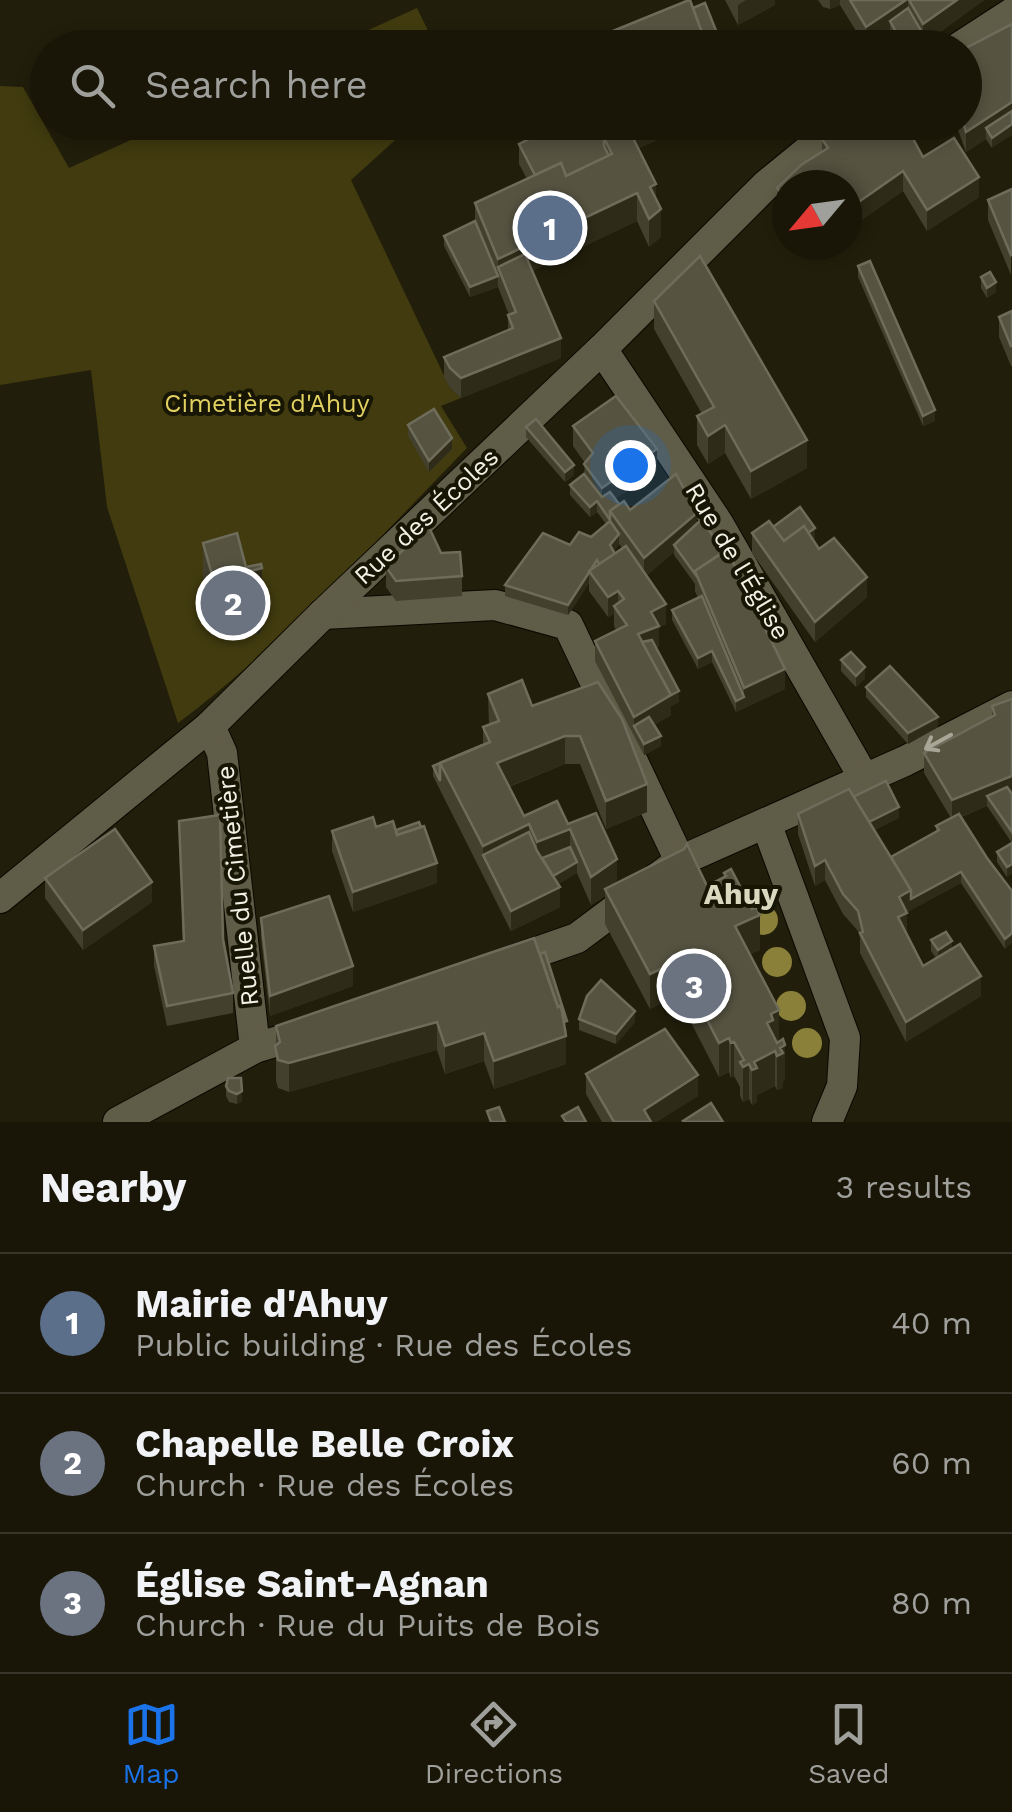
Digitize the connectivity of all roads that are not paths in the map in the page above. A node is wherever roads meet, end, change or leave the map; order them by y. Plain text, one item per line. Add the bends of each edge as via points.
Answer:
1 (1012, 12) edge
2 (982, 32) edge
3 (821, 140) edge
4 (602, 349) junction
5 (323, 614) junction
6 (1012, 706) edge
7 (210, 726) junction
8 (864, 778) junction
9 (766, 823) junction
10 (680, 862) junction
11 (0, 898) edge
12 (470, 976) edge
13 (345, 1020) edge
14 (255, 1048) junction
15 (118, 1122) edge
16 (827, 1122) edge

1 - 2 street
3 - 4 street, Rue des Écoles via 766,185
4 - 5 street, Rue des Écoles
4 - 8 street, Rue de l'Église via 718,523
5 - 7 street, Rue des Écoles
5 - 10 street via 494,605 568,625
6 -> 8 street
7 - 11 street, Rue des Écoles
7 - 14 street, Ruelle du Cimetière via 222,753
8 - 9 street
9 - 10 street
9 - 16 street via 845,1038 842,1086
10 - 12 street via 576,938
13 - 14 street
14 - 15 street

